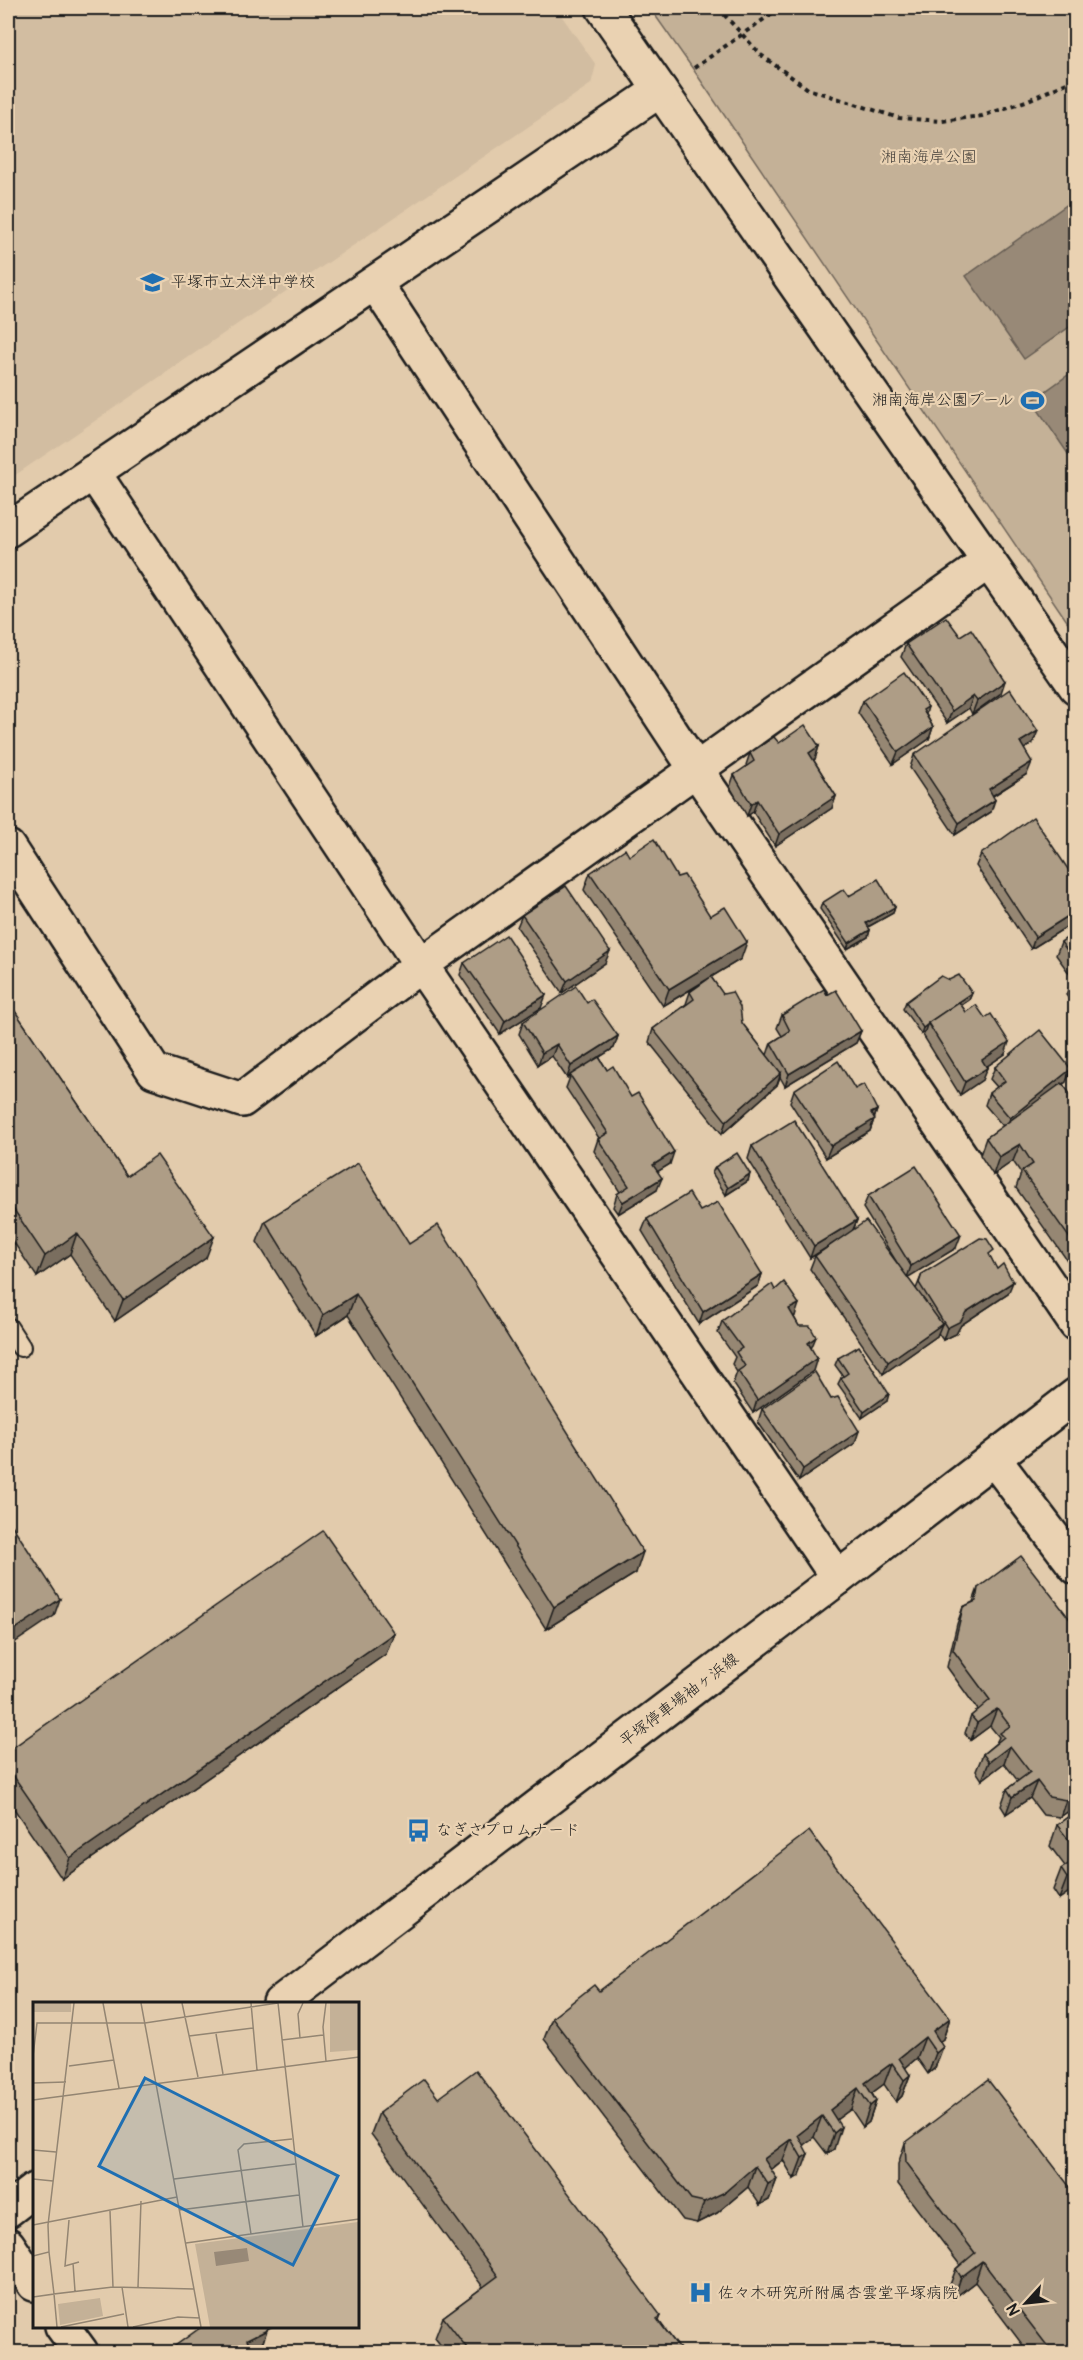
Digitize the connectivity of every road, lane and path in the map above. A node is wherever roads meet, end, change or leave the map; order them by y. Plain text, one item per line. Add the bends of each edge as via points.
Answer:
1 (603, 8) edge
2 (718, 8) edge
3 (780, 8) edge
4 (742, 33) junction
5 (1076, 79) edge
6 (660, 90) junction
7 (375, 283) junction
8 (93, 472) junction
9 (8, 530) edge
10 (988, 562) junction
11 (1076, 687) edge
12 (697, 771) junction
13 (8, 847) edge
14 (421, 965) junction
15 (1076, 1324) edge
16 (8, 1327) edge
17 (21, 1347) dead end
18 (1076, 1395) edge
19 (994, 1459) junction
20 (1076, 1568) edge
21 (838, 1578) junction
22 (281, 2002) edge
23 (33, 2191) edge
24 (8, 2210) edge
25 (8, 2245) edge
26 (33, 2282) edge
27 (63, 2327) edge
28 (81, 2352) edge

1 - 6 street
2 - 4 path
3 - 4 path
4 - 5 path via 761,56 808,89 899,118 942,121 982,116
4 - 6 path
6 - 7 street
6 - 10 street
7 - 8 street
7 - 12 street
8 - 9 street
8 - 14 street
10 - 11 street
10 - 12 street
12 - 14 street
12 - 15 street
13 - 14 street via 154,1071 242,1100
14 - 21 street
16 - 17 lane
18 - 19 street, 平塚停車場袖ヶ浜線
19 - 20 street
19 - 21 street, 平塚停車場袖ヶ浜線
21 - 22 street, 平塚停車場袖ヶ浜線
23 - 24 street
25 - 26 street
27 - 28 street

